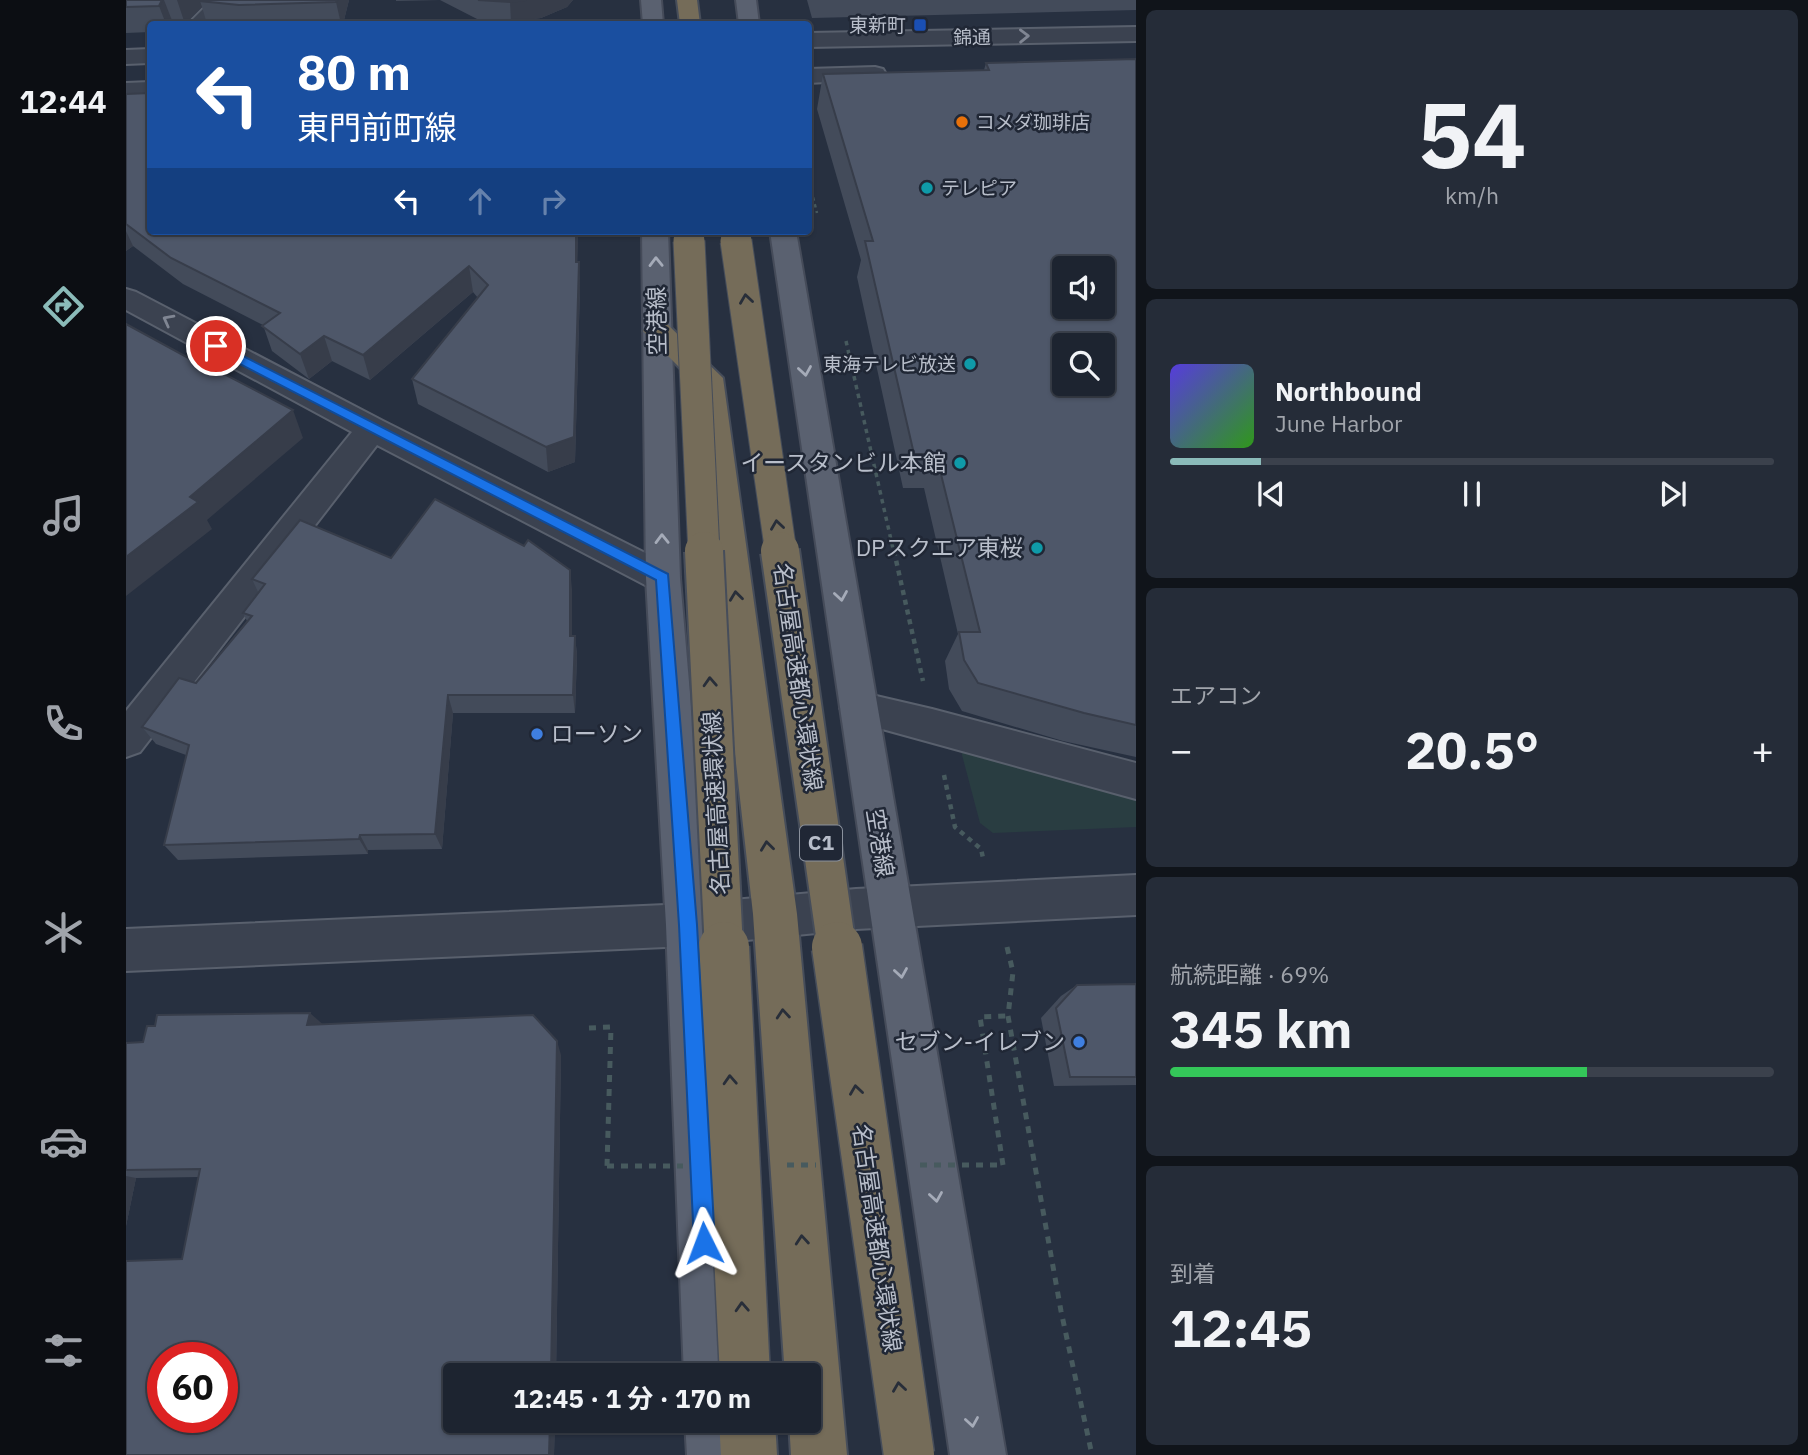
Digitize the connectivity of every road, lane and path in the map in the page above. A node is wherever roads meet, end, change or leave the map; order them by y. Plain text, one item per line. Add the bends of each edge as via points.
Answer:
1 (224, 0) edge
2 (651, 0) edge
3 (687, 0) edge
4 (746, 0) edge
5 (201, 21) edge
6 (653, 21) edge
7 (690, 21) edge
8 (749, 21) edge
9 (1136, 34) edge
10 (812, 40) edge
11 (147, 56) edge
12 (126, 57) edge
13 (890, 74) edge
14 (812, 76) edge
15 (812, 193) edge
16 (818, 217) dead end
17 (655, 235) edge
18 (688, 235) edge
19 (736, 235) edge
20 (784, 235) edge
21 (126, 298) edge
22 (657, 331) junction
23 (845, 338) dead end
24 (372, 429) junction
25 (663, 578) junction
26 (859, 708) junction
27 (932, 725) junction
28 (126, 740) edge
29 (1136, 781) edge
30 (1136, 895) edge
31 (995, 902) junction
32 (890, 905) junction
33 (775, 914) junction
34 (688, 925) junction
35 (126, 950) edge
36 (1008, 1016) junction
37 (589, 1028) dead end
38 (830, 1165) dead end
39 (913, 1165) dead end
40 (691, 1166) dead end
41 (774, 1166) dead end
42 (710, 1363) edge
43 (744, 1363) edge
44 (714, 1433) edge
45 (748, 1433) edge
46 (715, 1455) edge
47 (749, 1455) edge
48 (819, 1455) edge
49 (909, 1455) edge
50 (978, 1455) edge
51 (1092, 1455) edge

1 - 5 street
2 - 6 main road
3 - 7 highway
4 - 8 main road
10 -> 9 street, 錦通
11 - 12 street
13 - 14 street
15 - 16 path
22 -> 17 main road, 空港線
43 -> 18 highway, 名古屋高速環状線, bridge
49 -> 19 highway, 名古屋高速都心環状線 / C1, bridge
20 -> 26 main road, 空港線
24 -> 21 street
25 -> 22 main road, 空港線
33 -> 22 highway via 709,378
23 - 27 path
24 - 25 street
24 - 28 street
25 - 34 main road, 空港線
26 - 27 street
26 - 32 main road, 空港線
27 - 29 street
27 - 31 path via 956,827 981,849
30 - 31 street
31 - 32 street
31 - 36 path via 1013,972
32 - 33 street
32 -> 50 main road, 空港線
33 - 34 street
48 -> 33 highway
34 - 35 street
34 - 42 main road, 空港線
36 - 39 path, bridge via 980,1017 1003,1165
36 - 51 path
37 - 40 path, bridge via 611,1027 607,1166
38 - 41 path, bridge
44 - 46 main road
45 - 47 highway

